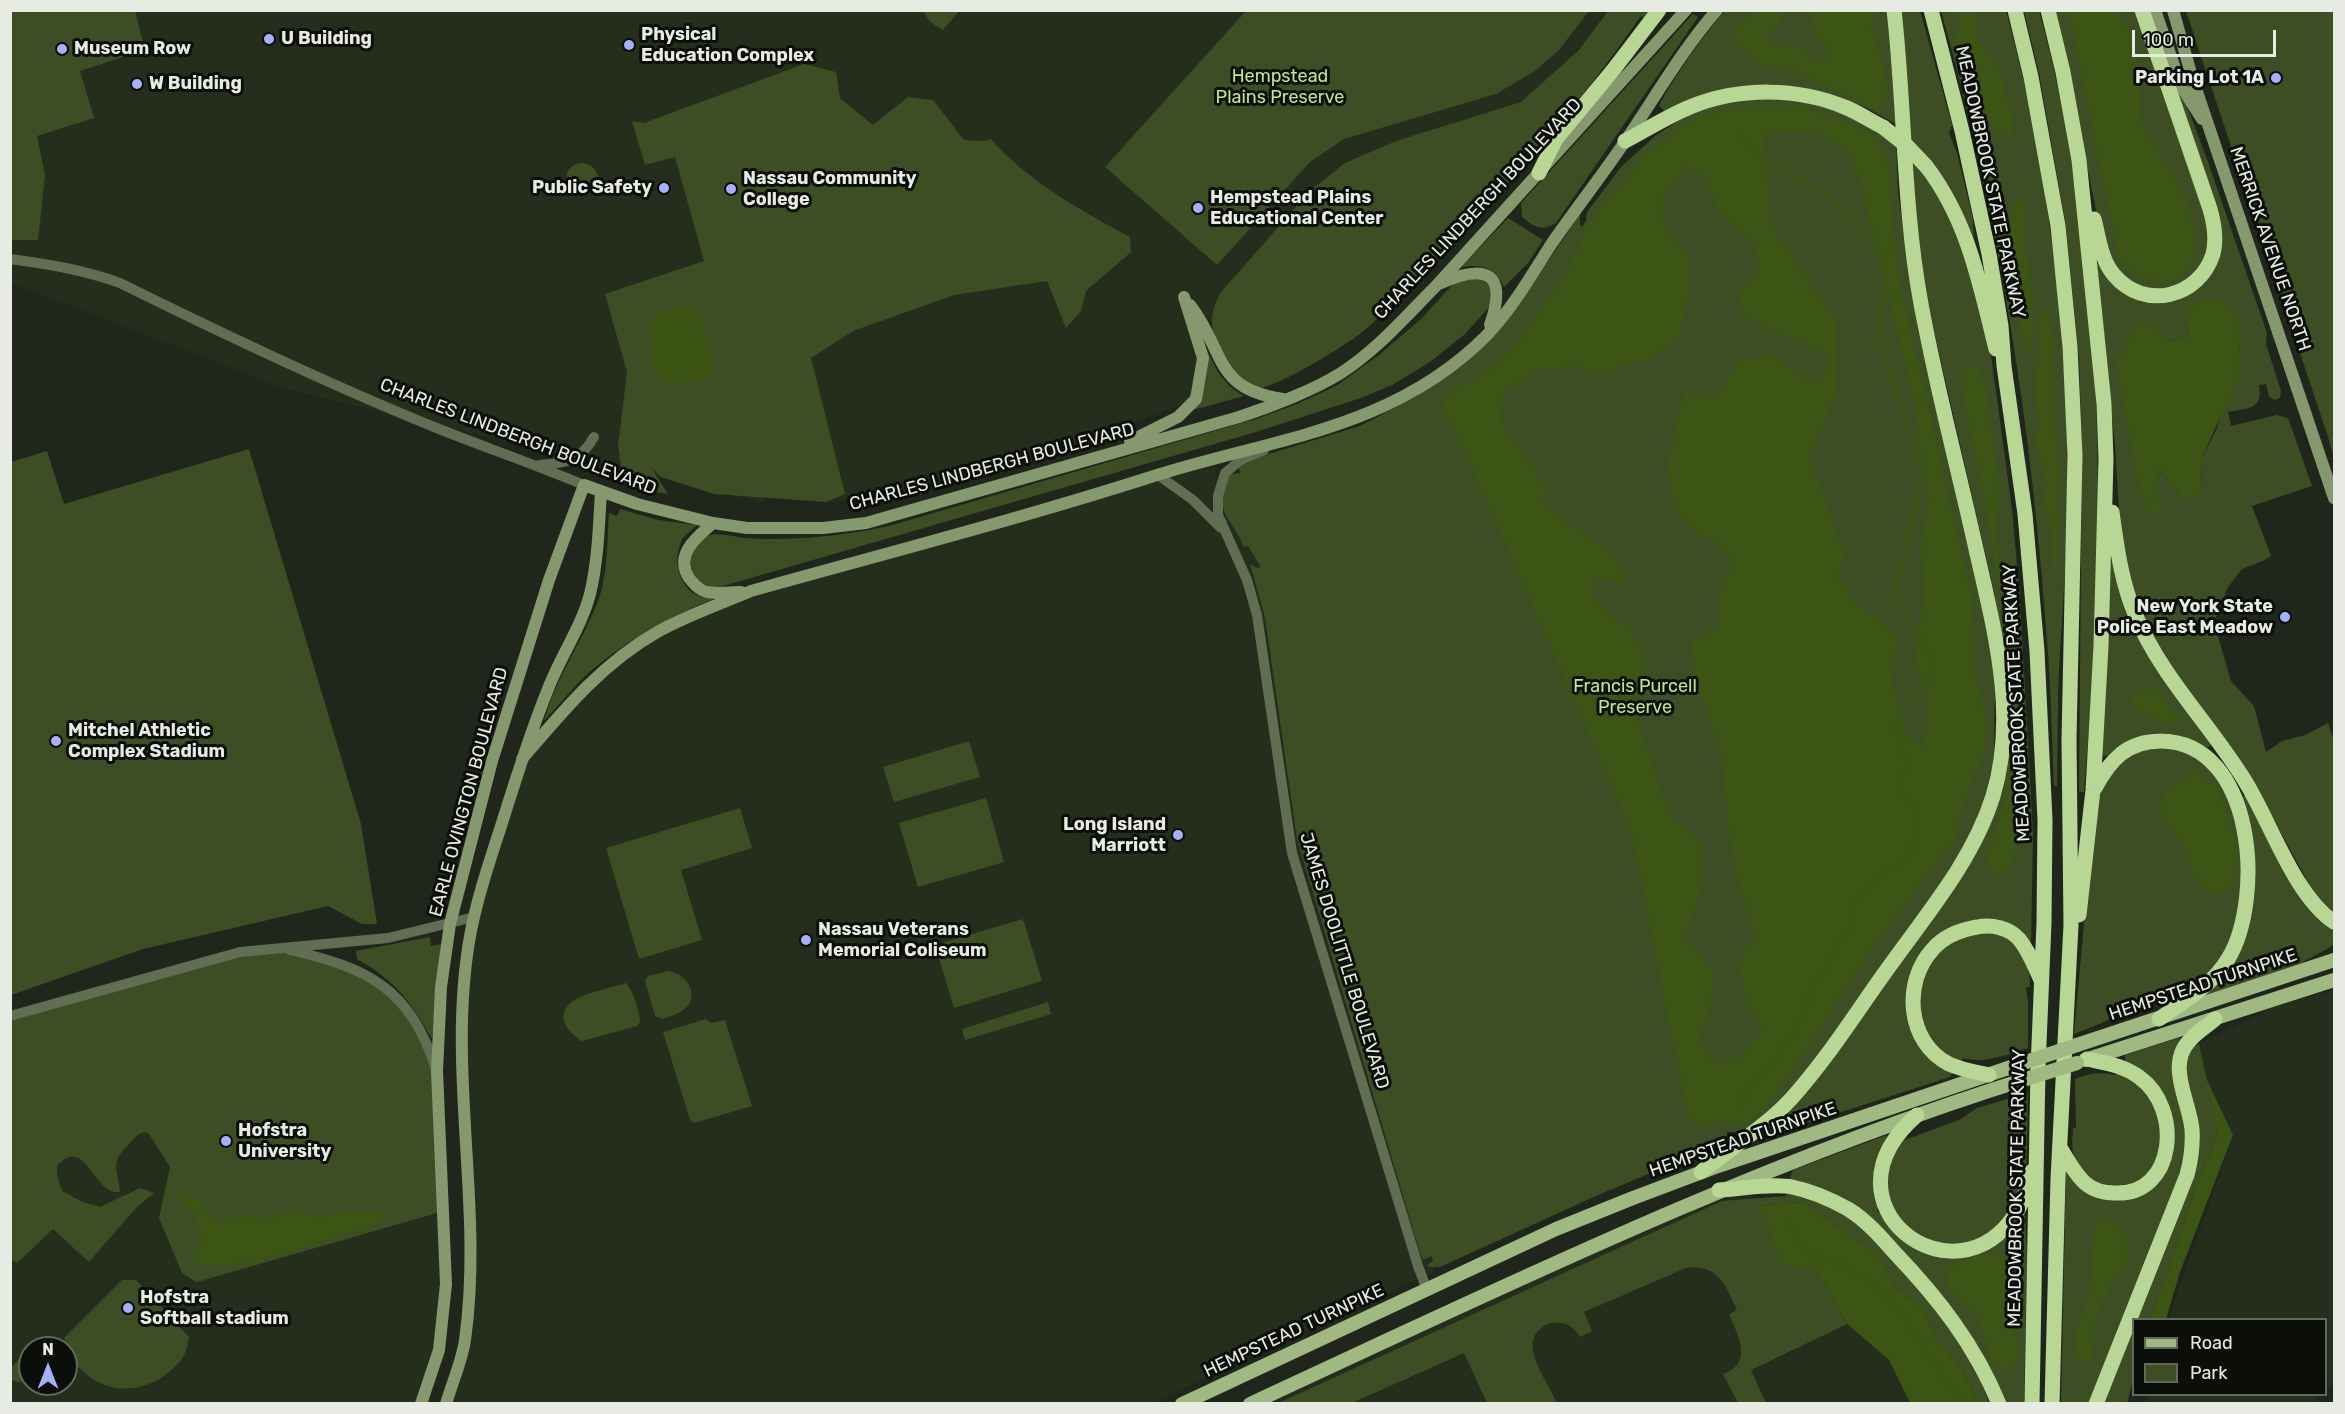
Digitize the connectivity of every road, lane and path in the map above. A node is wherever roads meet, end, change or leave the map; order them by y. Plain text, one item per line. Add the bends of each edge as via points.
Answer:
1 (1659, 10) edge
2 (1686, 10) edge
3 (1717, 10) edge
4 (1893, 10) edge
5 (1931, 10) edge
6 (2015, 10) edge
7 (2048, 10) edge
8 (2142, 10) edge
9 (2155, 10) edge
10 (2173, 10) edge
11 (2213, 137) junction
12 (1625, 141) junction
13 (2079, 160) junction
14 (1539, 173) junction
15 (10, 259) edge
16 (1436, 286) junction
17 (1487, 334) junction
18 (2008, 389) junction
19 (1285, 400) junction
20 (594, 437) dead end
21 (1284, 442) junction
22 (1094, 458) junction
23 (2106, 459) junction
24 (537, 465) junction
25 (1158, 475) junction
26 (584, 485) junction
27 (602, 492) junction
28 (2334, 498) edge
29 (713, 523) junction
30 (1225, 533) junction
31 (752, 591) junction
32 (522, 759) junction
33 (2093, 790) junction
34 (474, 917) junction
35 (2334, 922) edge
36 (450, 924) junction
37 (278, 947) junction
38 (2334, 960) edge
39 (2334, 980) edge
40 (2042, 983) junction
41 (10, 1016) edge
42 (2160, 1018) junction
43 (2215, 1019) junction
44 (2066, 1025) junction
45 (2082, 1061) junction
46 (437, 1071) junction
47 (1989, 1075) junction
48 (1917, 1115) junction
49 (2061, 1149) junction
50 (2037, 1156) junction
51 (1701, 1172) junction
52 (1719, 1190) junction
53 (1427, 1290) junction
54 (421, 1404) edge
55 (446, 1404) edge
56 (1182, 1404) edge
57 (1250, 1404) edge
58 (1999, 1404) edge
59 (2032, 1404) edge
60 (2052, 1404) edge
61 (2096, 1404) edge

1 - 14 highway via 1556,139
2 - 14 main road, CHARLES LINDBERGH BOULEVARD
3 - 12 main road
4 - 51 highway via 1910,234 1921,306 1996,640 2003,708 1998,771 1983,822 1951,879 1819,1063 1764,1124
5 - 18 highway, MEADOWBROOK STATE PARKWAY via 1989,254
6 - 44 highway via 2056,215 2071,358 2075,539 2069,740 2071,925
7 - 13 highway
8 - 13 highway via 2215,229 2214,251 2197,281 2164,297 2140,294 2125,287 2102,252
9 - 11 main road via 2181,86
10 - 11 main road, MERRICK AVENUE NORTH
11 - 28 main road, MERRICK AVENUE NORTH
12 - 17 main road
12 - 18 highway, bridge via 1689,107 1750,92 1810,96 1848,108 1883,127 1926,166 1964,231
13 - 23 highway via 2097,320
14 - 16 main road, CHARLES LINDBERGH BOULEVARD
15 - 24 street, CHARLES LINDBERGH BOULEVARD via 50,264 120,284 350,391
16 - 17 main road via 1468,273 1489,277 1497,288 1497,296
16 - 19 main road, CHARLES LINDBERGH BOULEVARD via 1341,373
17 - 21 main road via 1448,368 1402,399 1350,422
18 - 40 highway, MEADOWBROOK STATE PARKWAY via 2025,514 2037,651 2045,820
19 - 22 main road, CHARLES LINDBERGH BOULEVARD
19 - 22 main road via 1258,395 1230,376 1203,322 1184,297 1203,358 1196,399 1178,417
20 - 24 street via 582,454 572,460
21 - 25 main road
21 - 30 street, JAMES DOOLITTLE BOULEVARD via 1242,459 1225,474 1218,496 1218,514
22 - 29 main road, CHARLES LINDBERGH BOULEVARD via 866,524 797,530
23 - 33 highway
23 - 35 highway via 2120,566 2135,615 2170,678 2245,781 2304,891
24 - 26 street, CHARLES LINDBERGH BOULEVARD
25 - 30 street, JAMES DOOLITTLE BOULEVARD via 1194,500
25 - 31 main road
26 - 27 main road, CHARLES LINDBERGH BOULEVARD
26 - 36 main road, EARLE OVINGTON BOULEVARD via 549,580 492,761
27 - 29 main road, CHARLES LINDBERGH BOULEVARD
27 - 32 main road, EARLE OVINGTON BOULEVARD via 590,595 548,687
29 - 31 main road via 687,548 687,575 705,591
30 - 53 street, JAMES DOOLITTLE BOULEVARD via 1257,615 1292,853
31 - 32 main road via 660,630 619,657 572,700
32 - 34 main road, EARLE OVINGTON BOULEVARD
33 - 42 highway via 2107,766 2130,748 2153,741 2179,743 2202,754 2217,768 2231,790 2241,818 2249,882 2239,936 2214,978
33 - 44 highway
34 - 36 street
34 - 55 main road, EARLE OVINGTON BOULEVARD via 461,1037 470,1273 465,1342
36 - 37 street via 388,938
36 - 46 main road, EARLE OVINGTON BOULEVARD via 441,987
37 - 41 street via 210,959
37 - 46 street via 346,965 375,980 417,1023
38 - 42 main road, HEMPSTEAD TURNPIKE
39 - 43 main road, HEMPSTEAD TURNPIKE
40 - 47 highway via 2019,939 1996,927 1964,929 1947,937 1922,965 1912,998 1913,1014 1926,1044 1948,1063
40 - 50 highway, MEADOWBROOK STATE PARKWAY
42 - 47 main road, HEMPSTEAD TURNPIKE, bridge
43 - 45 main road, HEMPSTEAD TURNPIKE
43 - 61 highway via 2188,1041 2181,1057 2179,1076 2192,1127 2192,1156
44 - 49 highway
45 - 48 main road, HEMPSTEAD TURNPIKE, bridge
45 - 49 highway via 2119,1066 2149,1085 2165,1113 2165,1154 2150,1179 2123,1194 2105,1193 2085,1183
46 - 54 main road, EARLE OVINGTON BOULEVARD via 446,1284 438,1350
47 - 51 main road, HEMPSTEAD TURNPIKE
48 - 50 highway via 1903,1127 1886,1154 1880,1190 1898,1228 1926,1247 1958,1251 2001,1232 2021,1204
48 - 52 main road, HEMPSTEAD TURNPIKE
49 - 60 highway
50 - 59 highway, MEADOWBROOK STATE PARKWAY
51 - 53 main road, HEMPSTEAD TURNPIKE via 1556,1229
52 - 57 main road, HEMPSTEAD TURNPIKE
52 - 58 highway via 1790,1186 1849,1210 1872,1228 1949,1315 1983,1368
53 - 56 main road, HEMPSTEAD TURNPIKE

